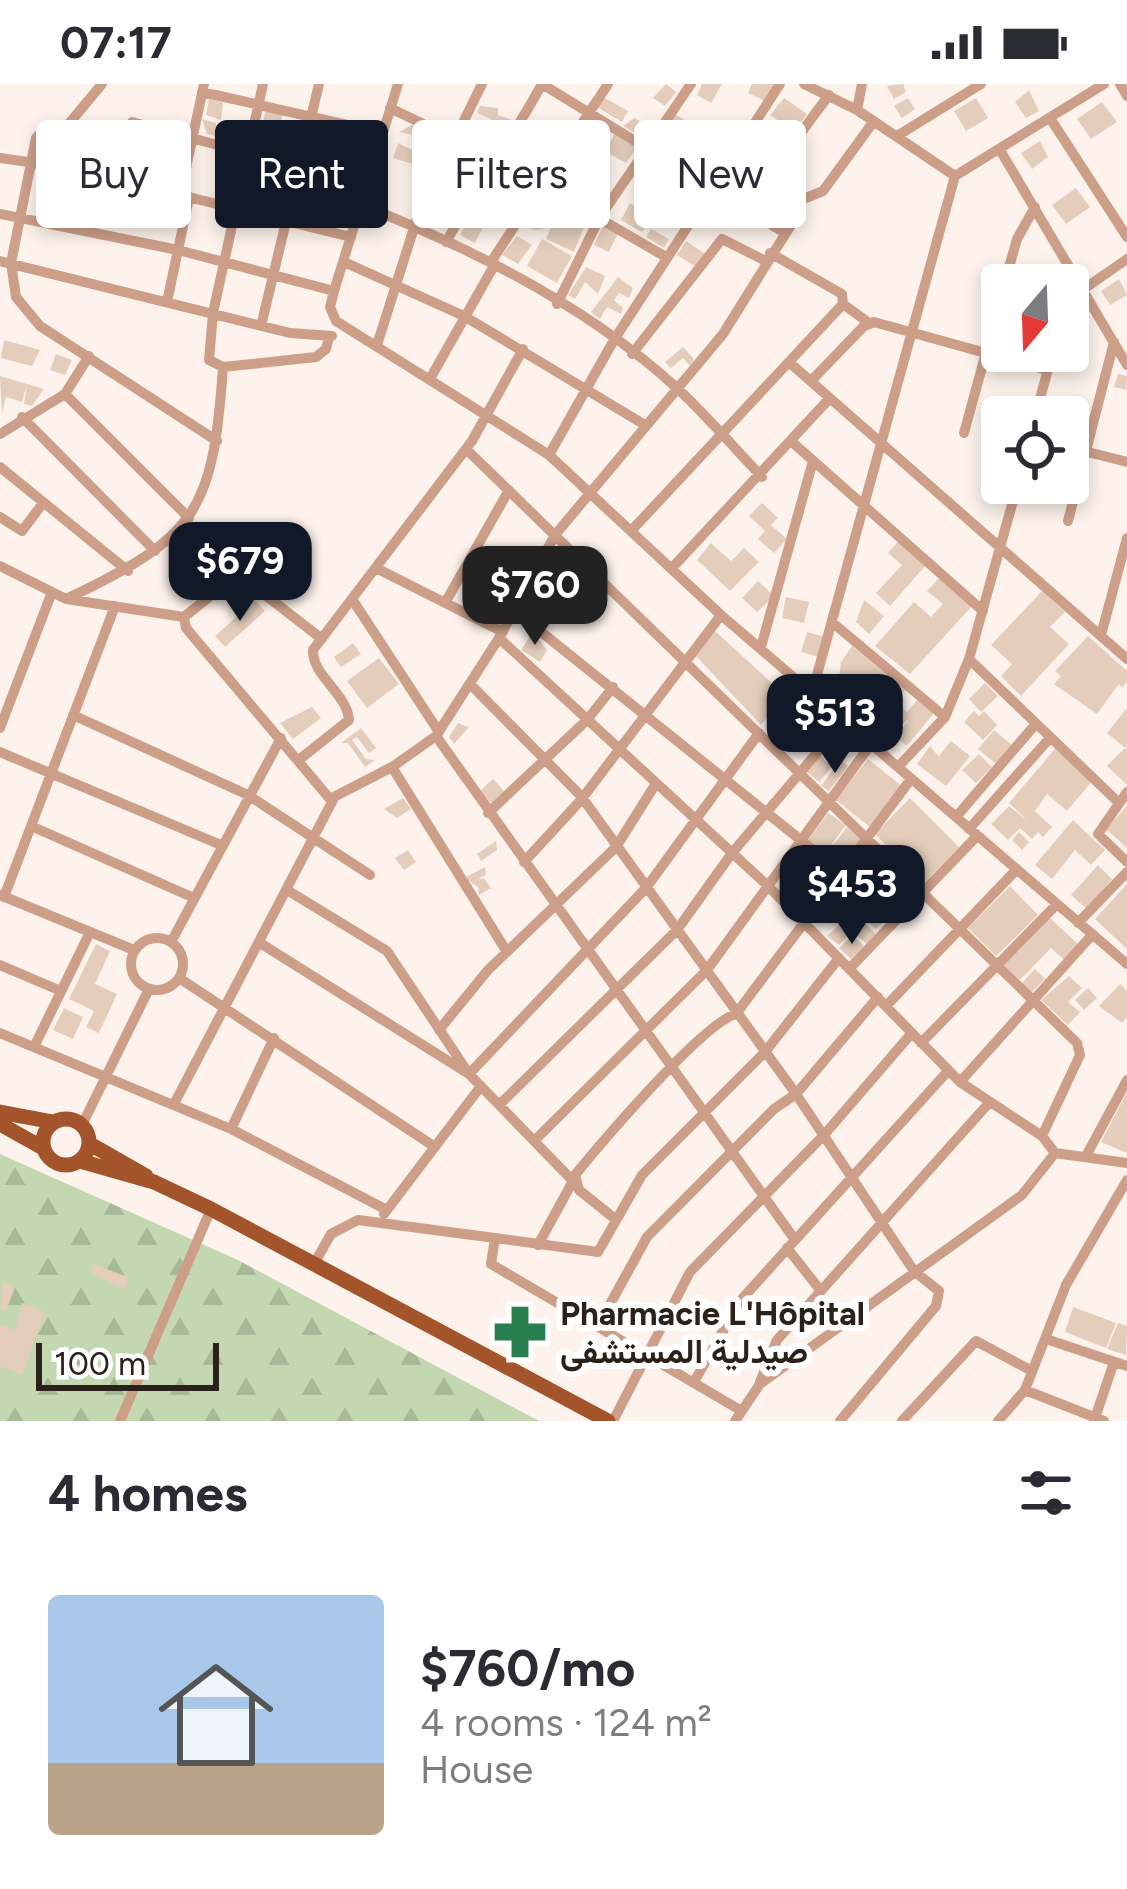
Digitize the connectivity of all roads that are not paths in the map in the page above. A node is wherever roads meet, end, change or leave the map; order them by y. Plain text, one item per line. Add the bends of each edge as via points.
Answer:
1 (101, 84) edge
2 (263, 84) edge
3 (319, 84) edge
4 (398, 84) edge
5 (482, 84) edge
6 (608, 84) edge
7 (691, 84) edge
8 (780, 84) edge
9 (804, 84) edge
10 (862, 84) edge
11 (981, 84) edge
12 (1120, 84) edge
13 (1098, 86) edge
14 (203, 88) edge
15 (829, 94) junction
16 (1127, 96) edge
17 (259, 106) junction
18 (389, 108) junction
19 (589, 110) junction
20 (857, 110) junction
21 (312, 116) junction
22 (1050, 118) junction
23 (256, 120) edge
24 (311, 120) edge
25 (329, 120) edge
26 (386, 120) edge
27 (416, 120) edge
28 (465, 120) edge
29 (522, 120) edge
30 (582, 120) edge
31 (665, 120) edge
32 (756, 120) edge
33 (874, 121) junction
34 (806, 125) edge
35 (897, 136) junction
36 (192, 137) junction
37 (634, 138) edge
38 (215, 143) edge
39 (191, 146) edge
40 (1000, 150) junction
41 (0, 158) edge
42 (33, 160) junction
43 (36, 161) edge
44 (634, 166) edge
45 (955, 176) junction
46 (806, 198) edge
47 (610, 203) edge
48 (1035, 207) junction
49 (0, 214) edge
50 (19, 219) junction
51 (610, 224) edge
52 (181, 228) edge
53 (233, 228) edge
54 (288, 228) edge
55 (317, 228) edge
56 (354, 228) edge
57 (416, 228) edge
58 (418, 228) edge
59 (454, 228) edge
60 (514, 228) edge
61 (595, 228) edge
62 (685, 228) edge
63 (779, 228) edge
64 (788, 228) edge
65 (785, 232) junction
66 (351, 237) junction
67 (1127, 237) edge
68 (446, 242) junction
69 (178, 250) junction
70 (667, 257) junction
71 (768, 257) junction
72 (1127, 259) edge
73 (5, 262) edge
74 (225, 262) junction
75 (344, 262) junction
76 (493, 263) junction
77 (1010, 264) edge
78 (1070, 264) edge
79 (274, 274) junction
80 (1089, 281) edge
81 (398, 284) junction
82 (334, 291) junction
83 (1089, 296) edge
84 (167, 302) junction
85 (557, 304) junction
86 (843, 304) junction
87 (212, 313) junction
88 (464, 316) junction
89 (869, 323) junction
90 (261, 326) junction
91 (347, 332) junction
92 (914, 334) junction
93 (329, 337) junction
94 (614, 340) junction
95 (1114, 342) junction
96 (377, 346) junction
97 (524, 349) junction
98 (981, 353) edge
99 (632, 354) junction
100 (89, 356) junction
101 (790, 362) junction
102 (1127, 365) edge
103 (223, 368) junction
104 (981, 372) edge
105 (430, 377) junction
106 (811, 381) junction
107 (590, 387) junction
108 (676, 388) junction
109 (64, 394) junction
110 (830, 398) junction
111 (489, 415) junction
112 (22, 417) junction
113 (645, 424) junction
114 (964, 433) dead end
115 (0, 434) edge
116 (722, 434) junction
117 (1089, 440) edge
118 (217, 441) junction
119 (792, 442) junction
120 (884, 446) junction
121 (466, 449) junction
122 (1089, 453) edge
123 (549, 455) junction
124 (813, 461) junction
125 (1127, 462) edge
126 (0, 467) edge
127 (762, 477) junction
128 (508, 490) junction
129 (588, 492) junction
130 (44, 503) junction
131 (1012, 504) edge
132 (1072, 504) edge
133 (867, 508) junction
134 (0, 517) edge
135 (190, 518) junction
136 (1068, 521) dead end
137 (631, 530) junction
138 (555, 535) junction
139 (1127, 538) edge
140 (155, 551) junction
141 (1000, 551) junction
142 (376, 568) junction
143 (672, 568) junction
144 (2, 571) edge
145 (128, 571) junction
146 (52, 592) junction
147 (66, 598) junction
148 (352, 599) junction
149 (445, 603) junction
150 (115, 606) junction
151 (515, 611) junction
152 (983, 611) junction
153 (721, 615) junction
154 (184, 617) junction
155 (833, 623) junction
156 (501, 635) junction
157 (1101, 635) junction
158 (322, 639) junction
159 (761, 647) junction
160 (969, 659) junction
161 (1127, 659) edge
162 (684, 661) junction
163 (470, 684) junction
164 (613, 688) junction
165 (812, 693) junction
166 (646, 711) junction
167 (73, 715) junction
168 (945, 717) junction
169 (586, 720) junction
170 (844, 721) junction
171 (1034, 726) junction
172 (0, 728) edge
173 (759, 733) junction
174 (438, 734) junction
175 (280, 738) junction
176 (1049, 739) junction
177 (871, 744) junction
178 (619, 749) junction
179 (0, 752) edge
180 (300, 759) junction
181 (543, 762) junction
182 (392, 767) junction
183 (898, 767) junction
184 (52, 771) junction
185 (801, 773) junction
186 (725, 777) junction
187 (911, 779) junction
188 (656, 784) junction
189 (248, 794) junction
190 (1123, 797) edge
191 (333, 800) junction
192 (581, 800) junction
193 (829, 800) junction
194 (488, 812) junction
195 (767, 812) junction
196 (956, 817) junction
197 (696, 820) junction
198 (31, 826) junction
199 (973, 832) junction
200 (316, 836) junction
201 (869, 838) junction
202 (802, 841) junction
203 (221, 845) junction
204 (616, 847) junction
205 (732, 853) junction
206 (524, 862) junction
207 (1127, 862) edge
208 (1017, 869) junction
209 (1127, 872) edge
210 (842, 873) junction
211 (370, 875) dead end
212 (769, 886) junction
213 (646, 888) junction
214 (287, 890) junction
215 (923, 892) junction
216 (2, 896) edge
217 (194, 898) junction
218 (558, 905) junction
219 (1056, 905) junction
220 (898, 918) junction
221 (1078, 922) junction
222 (805, 924) junction
223 (677, 930) junction
224 (957, 930) junction
225 (90, 932) junction
226 (1092, 935) junction
227 (171, 942) junction
228 (260, 943) junction
229 (587, 947) junction
230 (134, 950) junction
231 (507, 952) junction
232 (839, 958) junction
233 (1126, 963) edge
234 (0, 965) edge
235 (996, 967) junction
236 (850, 968) junction
237 (707, 970) junction
238 (179, 978) junction
239 (615, 987) junction
240 (149, 989) junction
241 (61, 991) junction
242 (882, 1001) junction
243 (1032, 1003) junction
244 (226, 1006) junction
245 (736, 1014) junction
246 (645, 1028) junction
247 (439, 1030) junction
248 (0, 1033) edge
249 (274, 1038) junction
250 (916, 1039) junction
251 (34, 1048) junction
252 (765, 1052) junction
253 (673, 1069) junction
254 (948, 1070) junction
255 (469, 1074) junction
256 (105, 1078) junction
257 (1127, 1080) edge
258 (960, 1082) junction
259 (481, 1086) junction
260 (796, 1094) junction
261 (174, 1104) junction
262 (988, 1104) junction
263 (499, 1105) junction
264 (703, 1111) junction
265 (0, 1112) edge
266 (53, 1122) junction
267 (0, 1124) edge
268 (82, 1125) junction
269 (231, 1129) junction
270 (824, 1135) junction
271 (1042, 1136) junction
272 (534, 1141) junction
273 (90, 1144) junction
274 (435, 1147) junction
275 (43, 1148) junction
276 (1055, 1153) junction
277 (733, 1154) junction
278 (1086, 1156) junction
279 (80, 1161) junction
280 (1127, 1163) edge
281 (854, 1180) junction
282 (1127, 1180) edge
283 (573, 1181) junction
284 (154, 1182) junction
285 (763, 1196) junction
286 (211, 1209) junction
287 (387, 1210) junction
288 (614, 1218) junction
289 (378, 1221) junction
290 (882, 1225) junction
291 (494, 1238) junction
292 (791, 1244) junction
293 (538, 1245) junction
294 (314, 1264) junction
295 (914, 1271) junction
296 (821, 1291) junction
297 (598, 1326) junction
298 (1046, 1339) junction
299 (647, 1353) junction
300 (1121, 1364) edge
301 (1032, 1371) junction
302 (694, 1382) junction
303 (760, 1384) junction
304 (1025, 1390) junction
305 (1068, 1407) junction
306 (738, 1416) edge
307 (1098, 1420) edge
308 (120, 1421) edge
309 (610, 1421) edge
310 (840, 1421) edge
311 (902, 1421) edge
312 (998, 1421) edge
313 (1059, 1421) edge

1 - 42 street via 67,126 39,132
2 - 17 street
3 - 21 street
4 - 18 street
5 - 28 street
6 - 19 street
7 - 31 street
8 - 32 street
9 - 15 street
10 - 20 street
11 - 35 street
12 - 16 street
13 - 22 street
14 - 17 street
14 - 36 street
15 - 20 street
15 - 34 street
17 - 21 street
17 - 23 street
18 - 26 street
18 - 27 street
19 - 29 street via 542,84
19 - 30 street
19 - 37 street
20 - 33 street
21 - 24 street
21 - 25 street
22 - 40 street
22 - 67 street
33 - 35 street
33 - 46 street via 823,191
35 - 45 street
36 - 38 street
36 - 39 street
40 - 45 street
40 - 48 street
41 - 42 street
42 - 43 street
42 - 50 street
44 - 47 street
45 - 92 street
48 - 77 street
48 - 78 street
49 - 50 street
50 - 69 street
50 - 73 street
51 - 70 street
52 - 69 street
53 - 74 street
54 - 79 street
55 - 66 street
56 - 66 street
57 - 81 street
58 - 68 street
59 - 68 street
60 - 76 street
61 - 85 street
62 - 70 street
63 - 65 street
64 - 65 street
65 - 71 street
66 - 75 street
68 - 76 street
69 - 74 street
69 - 84 street
70 - 94 street
71 - 86 street via 842,294
71 - 99 street via 722,239
71 - 108 street via 736,317
72 - 80 street
73 - 84 street
73 - 100 street via 21,305
74 - 79 street
74 - 87 street
75 - 81 street
75 - 82 street
76 - 85 street
76 - 88 street
79 - 82 street
79 - 90 street
81 - 88 street
81 - 96 street
82 - 91 street via 333,316
83 - 95 street
84 - 87 street
85 - 94 street
86 - 89 street
86 - 101 street
87 - 90 street
87 - 103 street via 209,360
88 - 97 street
88 - 105 street
89 - 92 street
89 - 106 street
90 - 93 street
91 - 93 street
91 - 96 street
92 - 98 street
92 - 120 street
93 - 103 street via 316,357
94 - 99 street
94 - 107 street
95 - 102 street
95 - 117 street
96 - 105 street
97 - 107 street
97 - 111 street
99 - 108 street
100 - 109 street
100 - 118 street
101 - 106 street
101 - 116 street
103 - 118 street
104 - 114 street
105 - 111 street
106 - 110 street
107 - 113 street
107 - 123 street
108 - 113 street
108 - 116 street
109 - 112 street
109 - 135 street
110 - 119 street
110 - 120 street
111 - 121 street
111 - 123 street
112 - 115 street
112 - 140 street
113 - 129 street
116 - 127 street
116 - 137 street
118 - 135 street
119 - 124 street
119 - 127 street
120 - 133 street
120 - 141 street
121 - 128 street
121 - 142 street
122 - 125 street
123 - 129 street
124 - 133 street
124 - 159 street
126 - 130 street
127 - 143 street
128 - 138 street
128 - 149 street
129 - 137 street
129 - 138 street
130 - 134 street via 22,531
130 - 145 street
131 - 141 street
132 - 136 street
133 - 152 street
133 - 155 street
135 - 140 street
137 - 143 street
138 - 151 street
138 - 162 street
139 - 157 street
140 - 145 street
141 - 152 street
141 - 157 street
142 - 148 street
142 - 149 street
143 - 153 street
144 - 146 street
145 - 147 street
146 - 147 street
146 - 172 street
147 - 150 street
148 - 158 street
148 - 174 street
149 - 156 street
150 - 154 street
150 - 167 street
151 - 156 street
151 - 164 street
152 - 160 street
153 - 159 street
153 - 162 street
154 - 158 street via 238,574
154 - 175 street
155 - 165 street
155 - 168 street
156 - 163 street
156 - 169 street
157 - 161 street
158 - 180 street via 312,658 349,720
159 - 165 street
160 - 168 street
160 - 171 street
162 - 166 street
162 - 173 street
163 - 174 street
163 - 181 street
164 - 166 street
164 - 169 street
165 - 170 street
166 - 178 street
166 - 186 street
167 - 184 street
167 - 189 street
168 - 183 street
169 - 178 street
169 - 181 street
170 - 177 street
170 - 185 street
171 - 176 street
171 - 196 street
173 - 185 street
173 - 186 street
174 - 182 street
174 - 194 street
175 - 180 street
175 - 189 street
176 - 190 street
176 - 199 street
177 - 183 street
177 - 193 street
178 - 188 street
178 - 192 street
179 - 184 street
180 - 191 street
181 - 192 street
181 - 194 street
182 - 191 street
182 - 231 street
183 - 187 street
184 - 198 street
184 - 203 street
185 - 193 street
185 - 195 street
186 - 195 street
186 - 197 street
187 - 196 street
187 - 201 street
188 - 197 street
188 - 204 street
189 - 200 street
189 - 203 street
190 - 207 street via 1098,834
191 - 200 street
192 - 204 street
192 - 206 street
193 - 201 street
193 - 202 street
194 - 206 street
195 - 202 street
195 - 205 street
196 - 199 street
197 - 205 street
197 - 213 street
198 - 216 street
198 - 217 street
199 - 208 street
199 - 215 street
200 - 211 street
200 - 214 street
201 - 210 street
201 - 215 street
202 - 210 street
202 - 212 street
203 - 217 street
204 - 213 street
204 - 218 street
205 - 212 street
205 - 223 street
206 - 218 street
208 - 219 street
208 - 224 street
209 - 221 street
210 - 220 street
210 - 222 street
212 - 222 street
212 - 237 street
213 - 223 street
213 - 229 street
214 - 228 street
214 - 247 street via 387,951
215 - 220 street
215 - 224 street
216 - 225 street
217 - 227 street
218 - 229 street
218 - 231 street
219 - 221 street
219 - 235 street
220 - 236 street
221 - 226 street
222 - 232 street
222 - 245 street
223 - 237 street
223 - 239 street
224 - 235 street
224 - 242 street
225 - 230 street
225 - 241 street
226 - 233 street
226 - 243 street
227 - 230 street via 151,939
227 - 238 street via 182,959
228 - 244 street
228 - 255 street
229 - 239 street
229 - 255 street
230 - 240 street via 133,976
231 - 247 street
232 - 236 street
232 - 252 street
234 - 241 street
235 - 243 street
235 - 250 street
236 - 242 street
237 - 245 street
237 - 246 street
238 - 240 street
238 - 244 street
239 - 246 street
239 - 263 street
240 - 256 street
241 - 251 street
242 - 250 street
242 - 260 street
243 - 258 street
243 - 271 street via 1080,1048
244 - 249 street
244 - 261 street
245 - 252 street
245 - 253 street
246 - 253 street
246 - 272 street
247 - 255 street
248 - 251 street
249 - 269 street
249 - 274 street
250 - 254 street
250 - 270 street
251 - 256 street
252 - 260 street
252 - 264 street
253 - 264 street
253 - 283 street
254 - 258 street
254 - 281 street
255 - 259 street
256 - 261 street
256 - 268 street
257 - 278 street
258 - 262 street
259 - 263 street
259 - 274 street
260 - 270 street
260 - 277 street
261 - 269 street
262 - 271 street
262 - 290 street
263 - 272 street
264 - 277 street
264 - 288 street
265 - 266 main road
266 - 268 main road
266 - 275 main road
267 - 275 main road
268 - 273 main road
269 - 287 street
270 - 281 street
270 - 285 street
271 - 276 street
272 - 283 street
273 - 279 main road
273 - 284 main road
274 - 287 street
275 - 279 main road via 63,1166
276 - 278 street
276 - 295 street via 1022,1195
277 - 285 street
277 - 297 street via 647,1238
278 - 280 street
279 - 284 main road
281 - 290 street
281 - 292 street
282 - 298 street via 1082,1253
283 - 288 street
283 - 293 street
284 - 286 main road
285 - 292 street
285 - 299 street via 690,1273
286 - 294 main road
286 - 308 street
287 - 289 street
288 - 293 street via 595,1254
289 - 291 street
289 - 294 street via 346,1222
290 - 295 street
290 - 296 street
291 - 293 street
291 - 297 street via 491,1264
292 - 296 street
292 - 302 street via 731,1313
294 - 309 main road
295 - 303 street
295 - 310 street via 937,1287 936,1306
296 - 303 street via 777,1340
297 - 299 street
298 - 300 street
298 - 301 street
299 - 302 street
299 - 309 street
300 - 307 street
301 - 304 street
301 - 311 street via 976,1341
302 - 306 street
303 - 306 street
304 - 305 street
304 - 312 street
305 - 307 street
305 - 313 street

